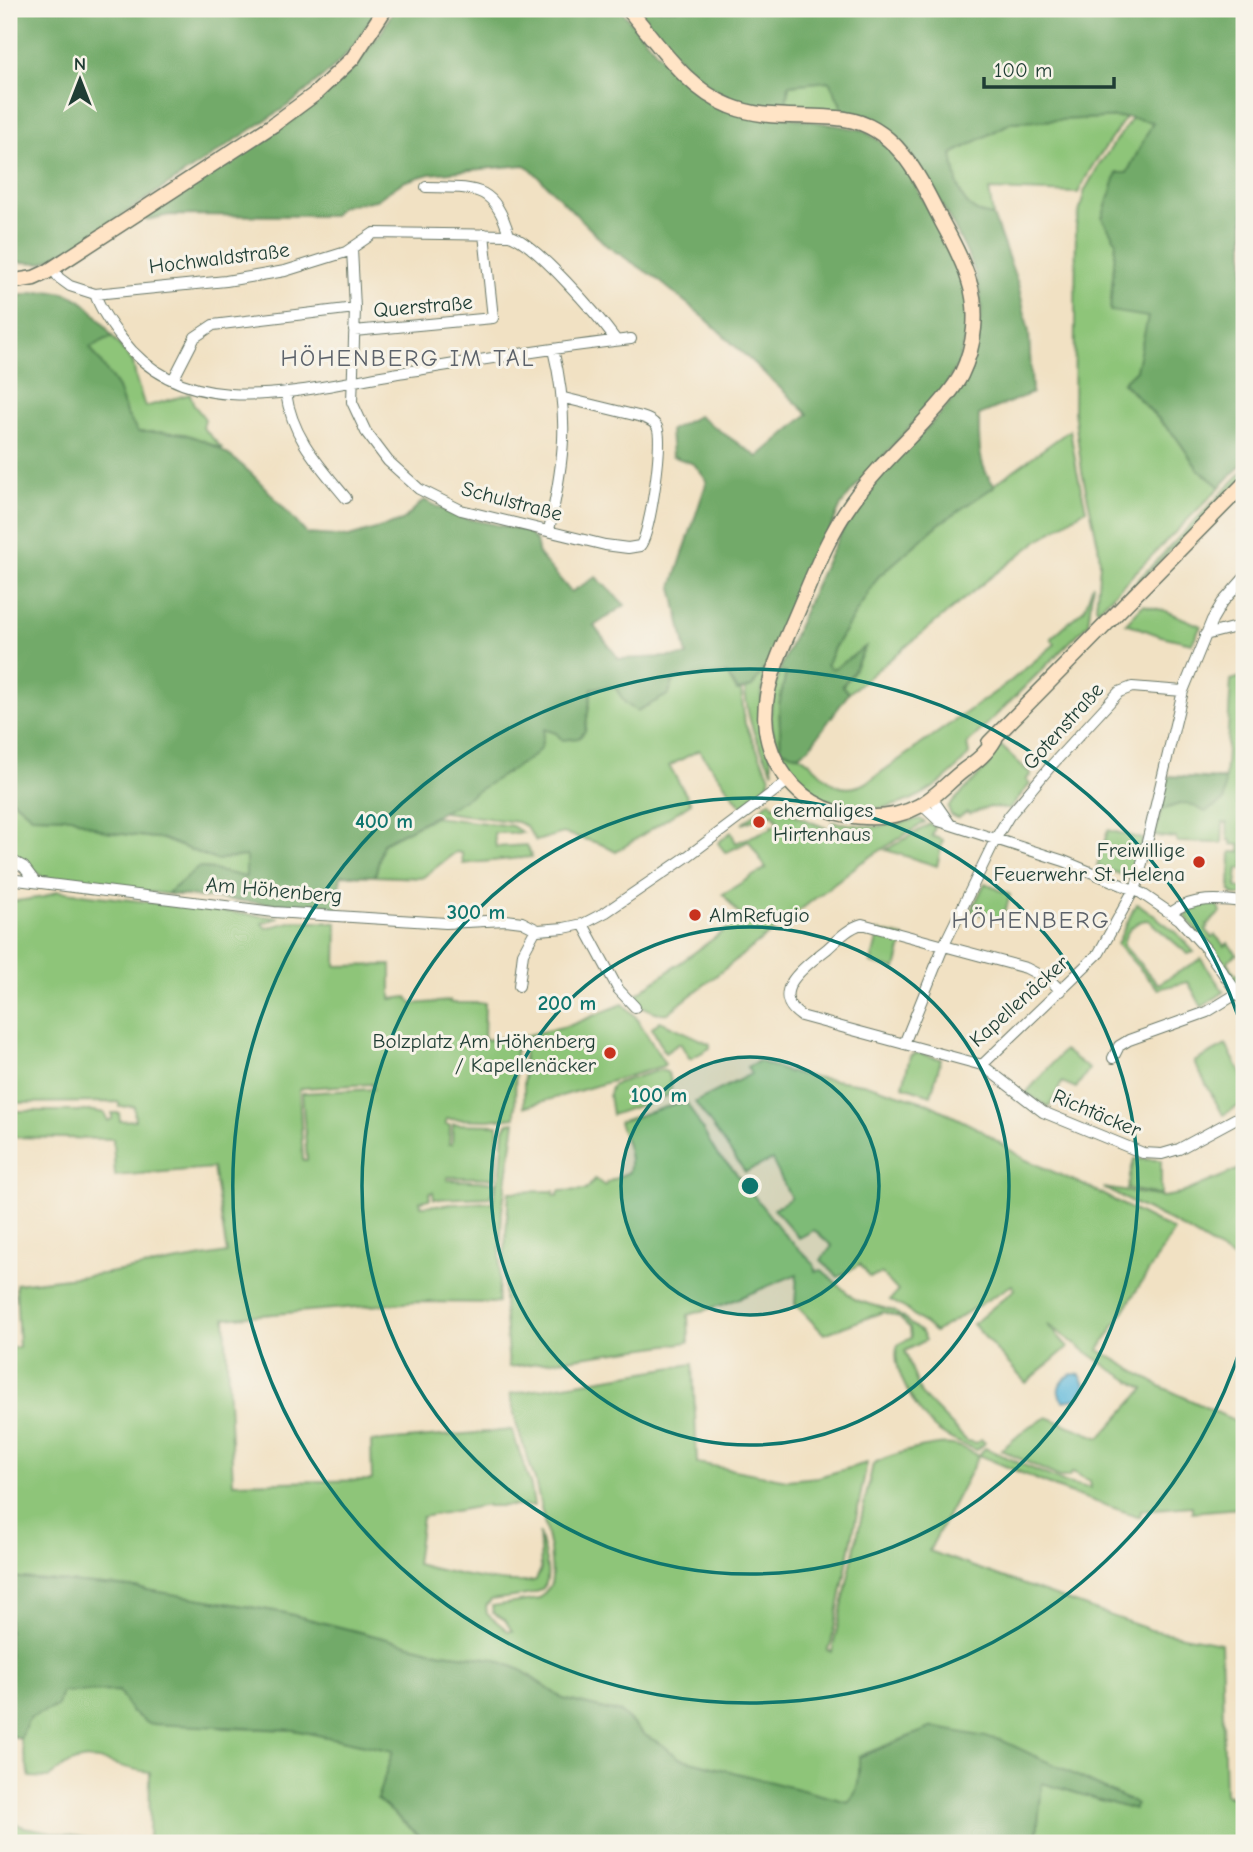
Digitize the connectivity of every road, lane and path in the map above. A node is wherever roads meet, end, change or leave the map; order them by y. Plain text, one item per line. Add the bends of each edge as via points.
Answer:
1 (385, 9) edge
2 (628, 9) edge
3 (426, 187) dead end
4 (484, 234) junction
5 (509, 235) junction
6 (352, 249) junction
7 (52, 268) junction
8 (9, 281) edge
9 (95, 293) junction
10 (355, 308) junction
11 (354, 331) junction
12 (631, 339) dead end
13 (616, 340) junction
14 (553, 349) junction
15 (173, 380) junction
16 (351, 380) junction
17 (286, 393) junction
18 (564, 398) junction
19 (1244, 484) edge
20 (345, 498) dead end
21 (549, 530) junction
22 (1244, 578) edge
23 (1244, 625) edge
24 (1205, 635) junction
25 (1183, 691) junction
26 (788, 780) junction
27 (927, 801) junction
28 (996, 838) junction
29 (9, 859) edge
30 (9, 879) edge
31 (35, 883) junction
32 (1135, 889) junction
33 (1244, 902) edge
34 (1172, 912) junction
35 (583, 924) junction
36 (536, 929) junction
37 (944, 945) junction
38 (519, 986) dead end
39 (1061, 991) junction
40 (1241, 998) edge
41 (635, 1007) dead end
42 (904, 1044) junction
43 (1113, 1058) dead end
44 (982, 1065) junction
45 (1244, 1114) edge

1 - 7 main road via 353,58 307,100
2 - 26 main road via 691,81 719,101 748,112 847,119 870,126 890,140 931,200 973,293 973,338 960,376 944,400 866,484 837,525 772,674 765,701 765,732
3 - 5 street via 480,191 500,210
4 - 5 street, Hochwaldstraße
4 - 6 street, Hochwaldstraße via 374,233
4 - 11 street, Querstraße via 493,318
5 - 13 street via 535,253
6 - 9 street, Hochwaldstraße via 300,268 257,276
6 - 10 street, Schulstraße
7 - 8 main road via 34,278
7 - 9 street via 70,286
9 - 15 street via 104,315 134,355
10 - 11 street, Schulstraße
10 - 15 street, Querstraße via 213,325 195,337
11 - 16 street, Schulstraße
12 - 13 street
13 - 14 street
14 - 16 street
14 - 18 street
15 - 17 street via 230,394
16 - 17 street
16 - 21 street, Schulstraße via 352,402 366,432 388,461 419,489 461,510
17 - 20 street via 300,441
18 - 21 street via 561,470
18 - 21 street, Schulstraße via 647,419 658,430 659,450 648,524 640,546 606,545
19 - 27 main road via 995,739
22 - 24 street, Kapellenäcker via 1222,603
23 - 24 street
24 - 25 street, Kapellenäcker
25 - 28 street, Gotenstraße via 1132,687 1119,692 1050,767
25 - 32 street, Kapellenäcker
26 - 27 main road via 814,803 842,814 892,815
26 - 35 street, Am Höhenberg via 688,856
27 - 28 street via 950,824
28 - 32 street
28 - 37 street
29 - 31 street via 24,867
30 - 31 street, Am Höhenberg
31 - 36 street, Am Höhenberg via 274,912 446,923 516,921
32 - 34 street
32 - 39 street, Kapellenäcker via 1103,948
33 - 34 street via 1202,901
34 - 40 street
35 - 36 street, Am Höhenberg
35 - 41 street via 618,989
36 - 38 street via 523,953
37 - 39 street via 1037,972
37 - 42 street
37 - 42 street, Kapellenäcker via 860,924 790,982 790,1002 801,1016
39 - 44 street, Kapellenäcker
40 - 43 street via 1129,1040
42 - 44 street, Kapellenäcker
44 - 45 street, Richtäcker via 1043,1112 1147,1154 1179,1149

